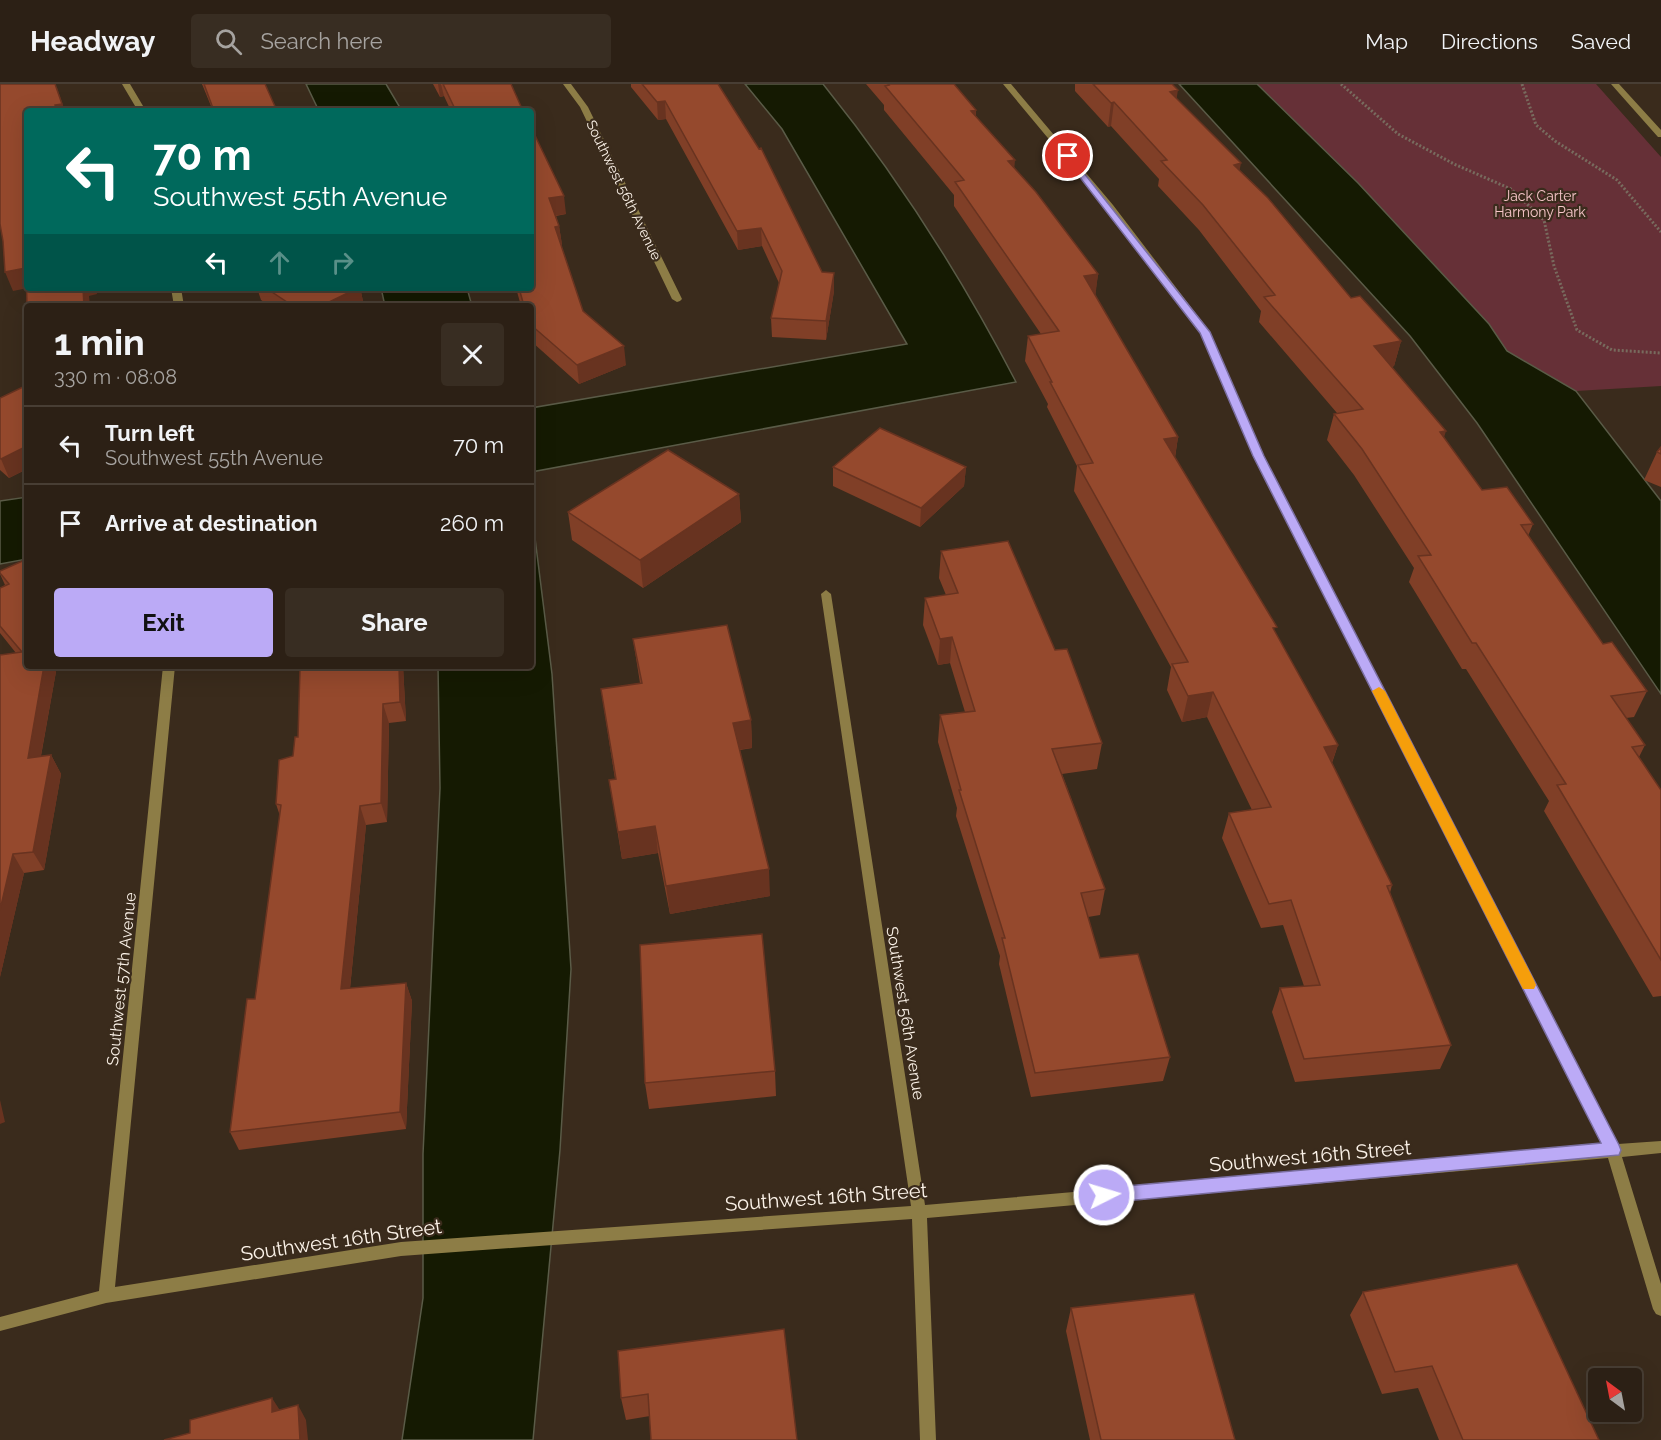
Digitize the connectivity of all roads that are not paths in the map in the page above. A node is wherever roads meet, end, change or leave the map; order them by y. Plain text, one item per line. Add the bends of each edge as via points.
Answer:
1 (126, 84) edge
2 (567, 84) edge
3 (1007, 84) edge
4 (1615, 84) edge
5 (140, 108) edge
6 (1661, 135) edge
7 (677, 298) dead end
8 (826, 594) dead end
9 (169, 669) edge
10 (1661, 1148) edge
11 (1613, 1150) junction
12 (920, 1212) junction
13 (106, 1296) junction
14 (1661, 1309) edge
15 (0, 1324) edge
16 (928, 1440) edge

1 - 5 street
2 - 7 street, Southwest 56th Avenue via 584,107
3 - 11 street via 1110,207 1205,332 1258,456
4 - 6 street
8 - 12 street, Southwest 56th Avenue
9 - 13 street, Southwest 57th Avenue
10 - 11 street, Southwest 16th Street
11 - 12 street, Southwest 16th Street
11 - 14 street
12 - 13 street, Southwest 16th Street via 401,1249
12 - 16 street, Southwest 56th Avenue
13 - 15 street, Southwest 16th Street

